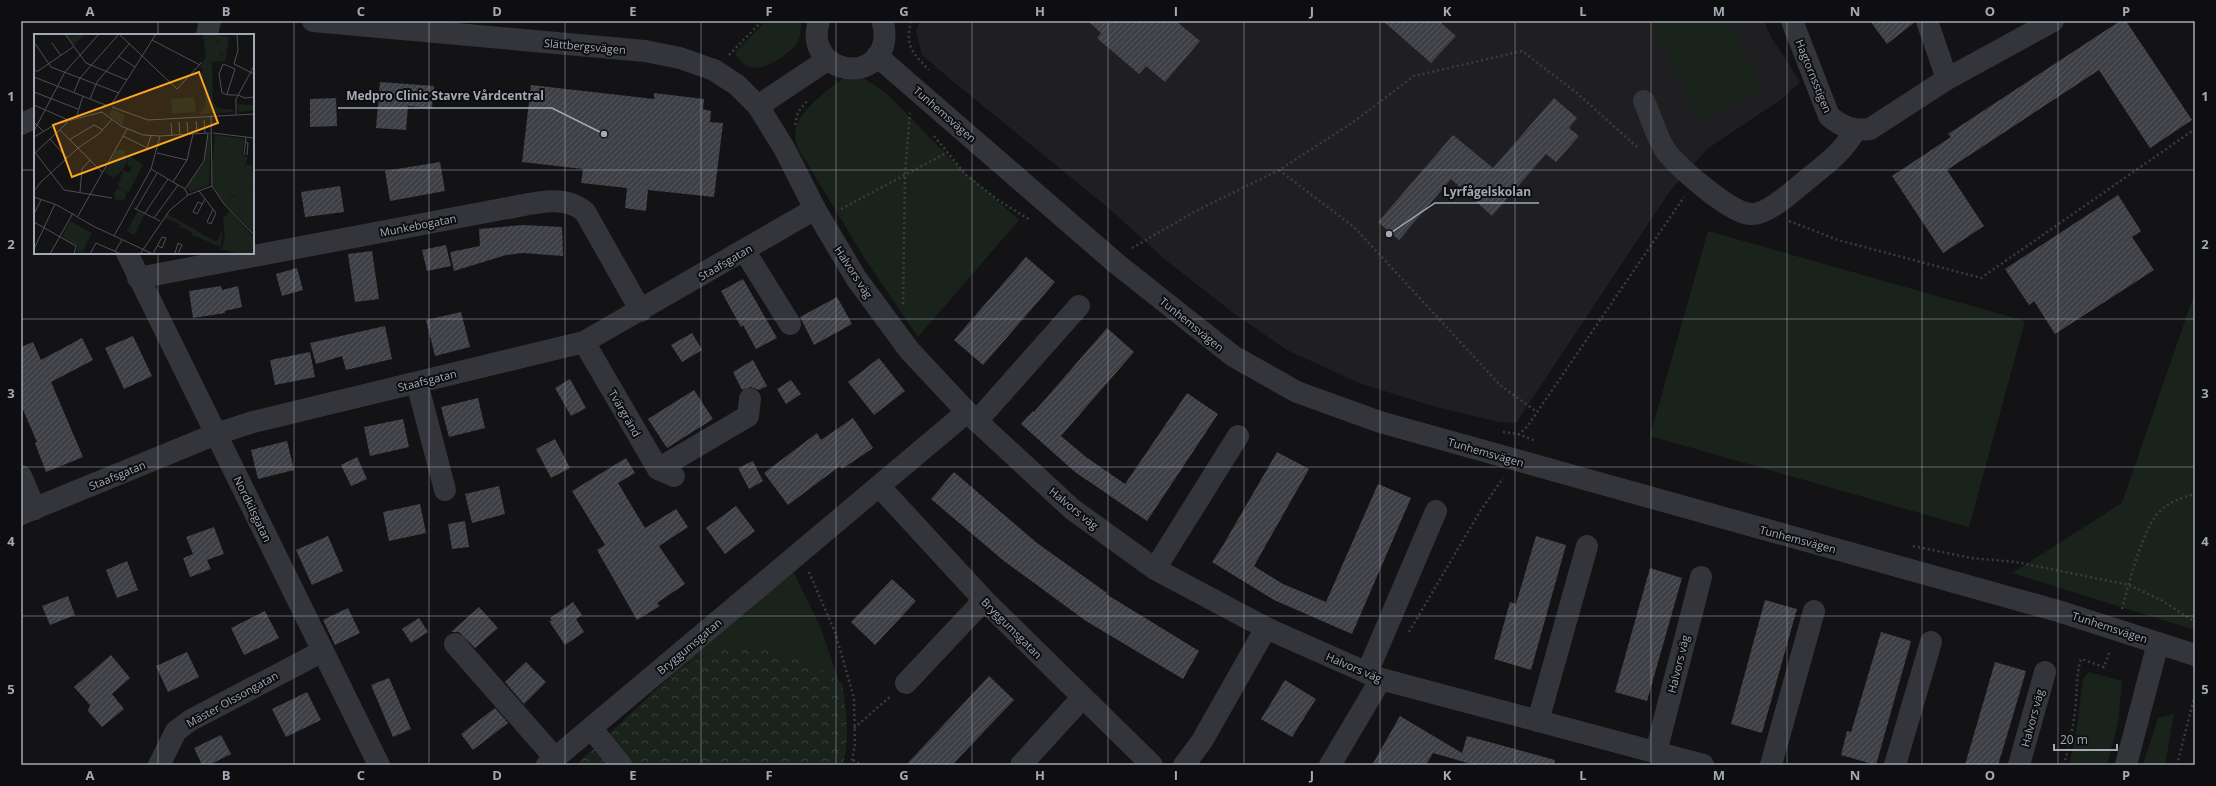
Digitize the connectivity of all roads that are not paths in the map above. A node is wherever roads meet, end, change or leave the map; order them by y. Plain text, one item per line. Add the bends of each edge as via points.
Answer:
1 (210, 21) edge
2 (313, 21) edge
3 (819, 21) edge
4 (882, 21) edge
5 (1792, 21) edge
6 (1927, 21) edge
7 (2054, 21) edge
8 (343, 22) edge
9 (208, 34) edge
10 (877, 56) junction
11 (827, 60) junction
12 (1947, 79) junction
13 (1644, 101) dead end
14 (758, 106) junction
15 (34, 118) edge
16 (21, 124) edge
17 (1855, 131) junction
18 (815, 209) junction
19 (744, 250) junction
20 (127, 254) edge
21 (138, 278) junction
22 (1079, 306) dead end
23 (641, 311) junction
24 (790, 324) dead end
25 (584, 342) junction
26 (417, 382) junction
27 (750, 399) dead end
28 (972, 417) junction
29 (216, 434) junction
30 (1238, 436) dead end
31 (21, 476) edge
32 (879, 486) junction
33 (445, 490) dead end
34 (1436, 511) dead end
35 (28, 512) edge
36 (1587, 546) dead end
37 (1155, 569) junction
38 (1701, 577) dead end
39 (984, 600) junction
40 (1814, 611) dead end
41 (1266, 628) junction
42 (1931, 642) dead end
43 (2158, 643) junction
44 (454, 644) dead end
45 (323, 651) junction
46 (2195, 655) edge
47 (2045, 672) dead end
48 (1374, 676) junction
49 (906, 682) road end
50 (1082, 698) junction
51 (1538, 721) junction
52 (591, 728) junction
53 (1656, 752) junction
54 (551, 762) edge
55 (158, 765) edge
56 (379, 765) edge
57 (621, 765) edge
58 (1021, 765) edge
59 (1152, 765) edge
60 (1184, 765) edge
61 (1330, 765) edge
62 (1704, 765) edge
63 (1771, 765) edge
64 (1895, 765) edge
65 (2019, 765) edge
66 (2126, 765) edge

1 - 9 street
2 - 8 street, Slättbergsvägen
3 - 11 street via 816,40
4 - 10 street via 885,35 883,46
5 - 17 street, Hagtornsstigen via 1829,116
6 - 12 street
7 - 12 street
8 - 14 street, Slättbergsvägen via 645,51 680,58 714,70 737,84
10 - 11 street via 869,63 853,68 837,66
10 - 43 street, Tunhemsvägen via 1117,264 1233,356 1297,392 1380,422 2058,610
11 - 14 street
12 - 17 street via 1870,129
13 - 17 street via 1667,153 1715,196 1735,209 1751,214 1765,211 1845,148
14 - 18 street, Halvors väg via 784,148
15 - 16 street
18 - 19 street, Staafsgatan
18 - 28 street, Halvors väg via 856,278 909,350
19 - 23 street, Staafsgatan
19 - 24 street
20 - 21 street, Nordkilsgatan
21 - 23 street, Munkebogatan via 556,200 576,204 585,212
21 - 29 street, Nordkilsgatan
22 - 28 street, Bryggumsgatan
23 - 25 street, Staafsgatan
25 - 26 street, Staafsgatan
25 - 27 street, Tvärgränd via 666,472 748,416
26 - 29 street, Staafsgatan via 253,422
26 - 33 street
28 - 32 street, Bryggumsgatan
28 - 37 street, Halvors väg via 1072,509
29 - 35 street, Staafsgatan
29 - 45 street, Nordkilsgatan
30 - 37 street
31 - 35 street
32 - 39 street, Bryggumsgatan
32 - 52 street, Bryggumsgatan
34 - 48 street
36 - 51 street
37 - 41 street, Halvors väg
38 - 53 street, Halvors väg
39 - 49 street
39 - 50 street, Bryggumsgatan
40 - 63 street
41 - 48 street, Halvors väg
41 - 60 street via 1202,741
42 - 64 street
43 - 46 street, Tunhemsvägen
43 - 66 street
44 - 54 street
45 - 55 street, Mäster Olssongatan via 191,720 176,731
45 - 56 street, Nordkilsgatan
47 - 65 street, Halvors väg
48 - 51 street, Halvors väg
48 - 61 street
50 - 58 street
50 - 59 street, Bryggumsgatan
51 - 53 street, Halvors väg
52 - 54 street, Bryggumsgatan
52 - 57 street
53 - 62 street, Halvors väg

